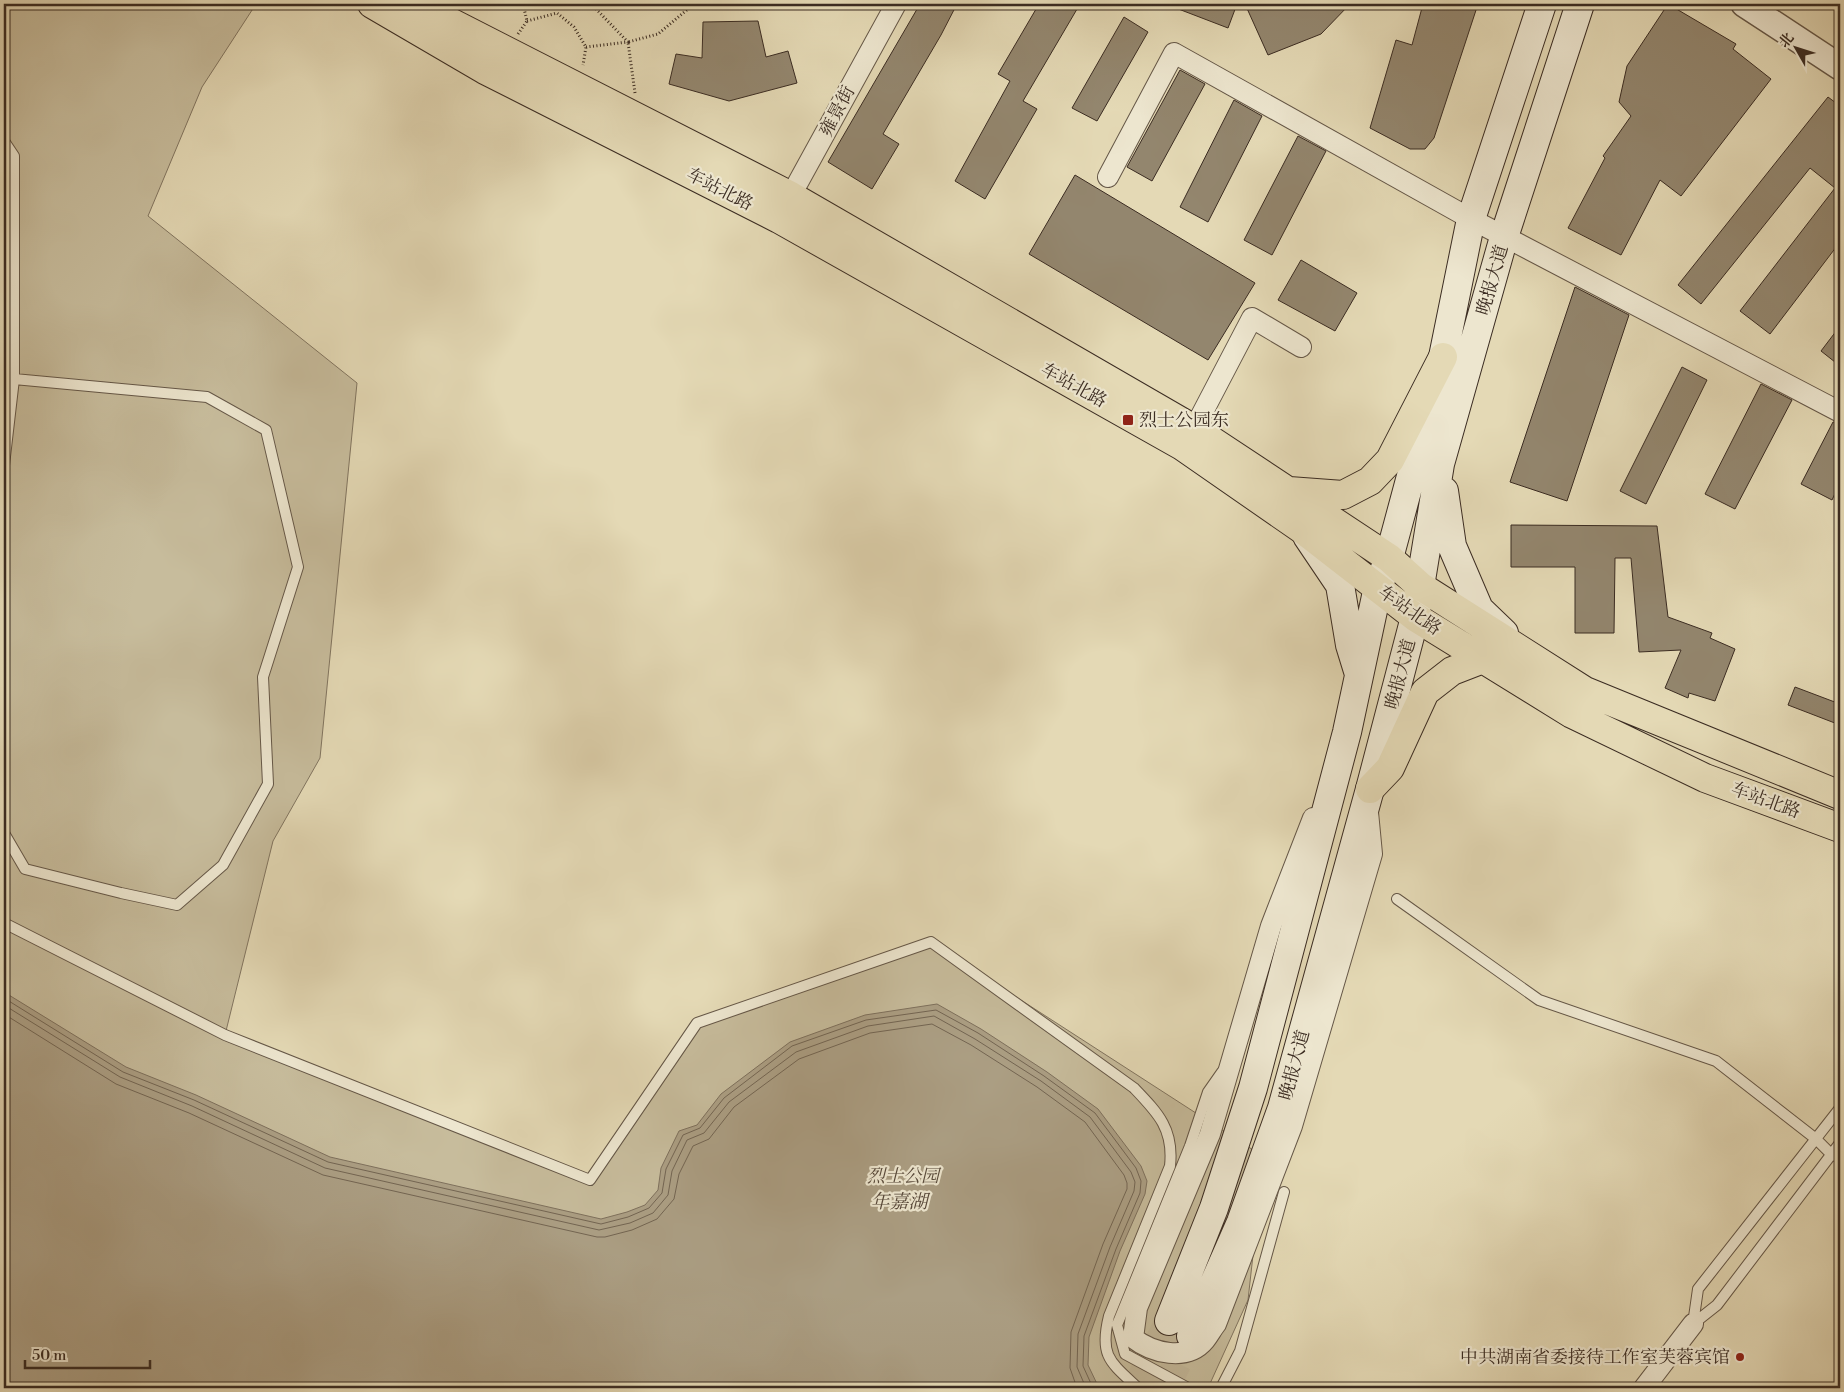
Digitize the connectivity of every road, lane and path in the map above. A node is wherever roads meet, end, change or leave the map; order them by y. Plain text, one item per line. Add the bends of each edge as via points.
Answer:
1 (372, 4) edge
2 (415, 4) edge
3 (523, 4) edge
4 (587, 4) edge
5 (694, 4) edge
6 (896, 4) edge
7 (1542, 4) edge
8 (1580, 4) edge
9 (1744, 4) edge
10 (527, 21) junction
11 (628, 42) junction
12 (586, 47) junction
13 (506, 50) junction
14 (1840, 67) edge
15 (577, 87) junction
16 (639, 118) junction
17 (4, 141) edge
18 (1108, 177) dead end
19 (792, 196) junction
20 (779, 219) junction
21 (1471, 219) junction
22 (1504, 236) junction
23 (1301, 347) dead end
24 (1442, 357) junction
25 (14, 379) junction
26 (1840, 412) edge
27 (1188, 438) junction
28 (1440, 464) junction
29 (4, 465) edge
30 (1289, 491) junction
31 (1303, 530) junction
32 (1389, 558) junction
33 (1420, 586) junction
34 (1378, 587) junction
35 (1415, 617) junction
36 (1525, 653) junction
37 (1483, 659) junction
38 (1359, 677) junction
39 (1347, 732) junction
40 (1368, 793) junction
41 (1840, 794) edge
42 (1840, 828) edge
43 (4, 833) edge
44 (1397, 899) dead end
45 (4, 923) edge
46 (1234, 1056) junction
47 (1840, 1108) edge
48 (1816, 1139) junction
49 (1840, 1143) edge
50 (1836, 1156) edge
51 (1284, 1192) dead end
52 (1169, 1321) tunnel mouth
53 (1693, 1324) junction
54 (1191, 1336) tunnel mouth
55 (1138, 1388) edge
56 (1188, 1388) edge
57 (1221, 1388) edge
58 (1644, 1388) edge

1 - 20 main road, 车站北路 via 485,70
2 - 13 main road, 车站北路
3 - 10 path
4 - 11 path
5 - 11 path via 658,34
6 - 19 street, 雍景街
7 - 21 main road, 晚报大道
8 - 22 main road, 晚报大道
9 - 14 street
10 - 12 path via 558,14 574,26
10 - 13 path
11 - 12 path
11 - 16 path
12 - 15 path
13 - 15 main road, 车站北路
15 - 16 main road, 车站北路
16 - 19 main road, 车站北路
17 - 25 lane via 14,156
18 - 21 street via 1174,53
19 - 20 street, 雍景街
19 - 27 main road, 车站北路
20 - 27 main road, 车站北路
21 - 22 street
21 - 24 main road, 晚报大道
22 - 26 street
22 - 28 main road, 晚报大道
23 - 27 street via 1252,318
24 - 30 main road via 1390,460 1370,481 1344,495
24 - 32 main road, 晚报大道
25 - 29 lane
25 - 43 lane via 207,396 266,430 298,567 263,677 268,784 223,865 178,905 25,869
27 - 30 main road, 车站北路
27 - 31 main road, 车站北路
28 - 33 main road, 晚报大道
28 - 36 main road via 1452,546 1479,609
30 - 32 main road, 车站北路
31 - 34 main road, 车站北路
31 - 38 main road via 1340,584
32 - 33 main road, 车站北路
32 - 34 main road, 晚报大道
33 - 35 main road, 晚报大道
33 - 36 main road, 车站北路
34 - 35 main road, 车站北路
34 - 38 main road, 晚报大道
35 - 37 main road, 车站北路
35 - 40 main road, 晚报大道
36 - 41 main road, 车站北路 via 1585,690
37 - 40 main road via 1452,671 1425,692 1390,768
37 - 42 main road, 车站北路 via 1572,714 1705,778
38 - 39 main road, 晚报大道
39 - 46 street via 1271,926
39 - 52 main road, 晚报大道 via 1253,1088 1214,1208
40 - 46 street via 1372,854 1292,1126 1216,1324 1204,1342 1188,1353 1166,1353 1140,1344 1133,1338 1136,1308 1210,1134
40 - 54 main road, 晚报大道 via 1282,1108 1241,1222
44 - 48 lane via 1539,1000 1716,1061
45 - 55 lane via 225,1035 590,1180 697,1023 931,942 1134,1088 1155,1110 1168,1131 1172,1149 1170,1166 1104,1334 1109,1359
46 - 56 lane via 1208,1092 1190,1146 1117,1325 1125,1354
47 - 48 lane
48 - 50 lane
48 - 53 lane via 1698,1289
49 - 50 lane
50 - 53 lane via 1717,1305
51 - 57 lane via 1240,1351
53 - 58 street

